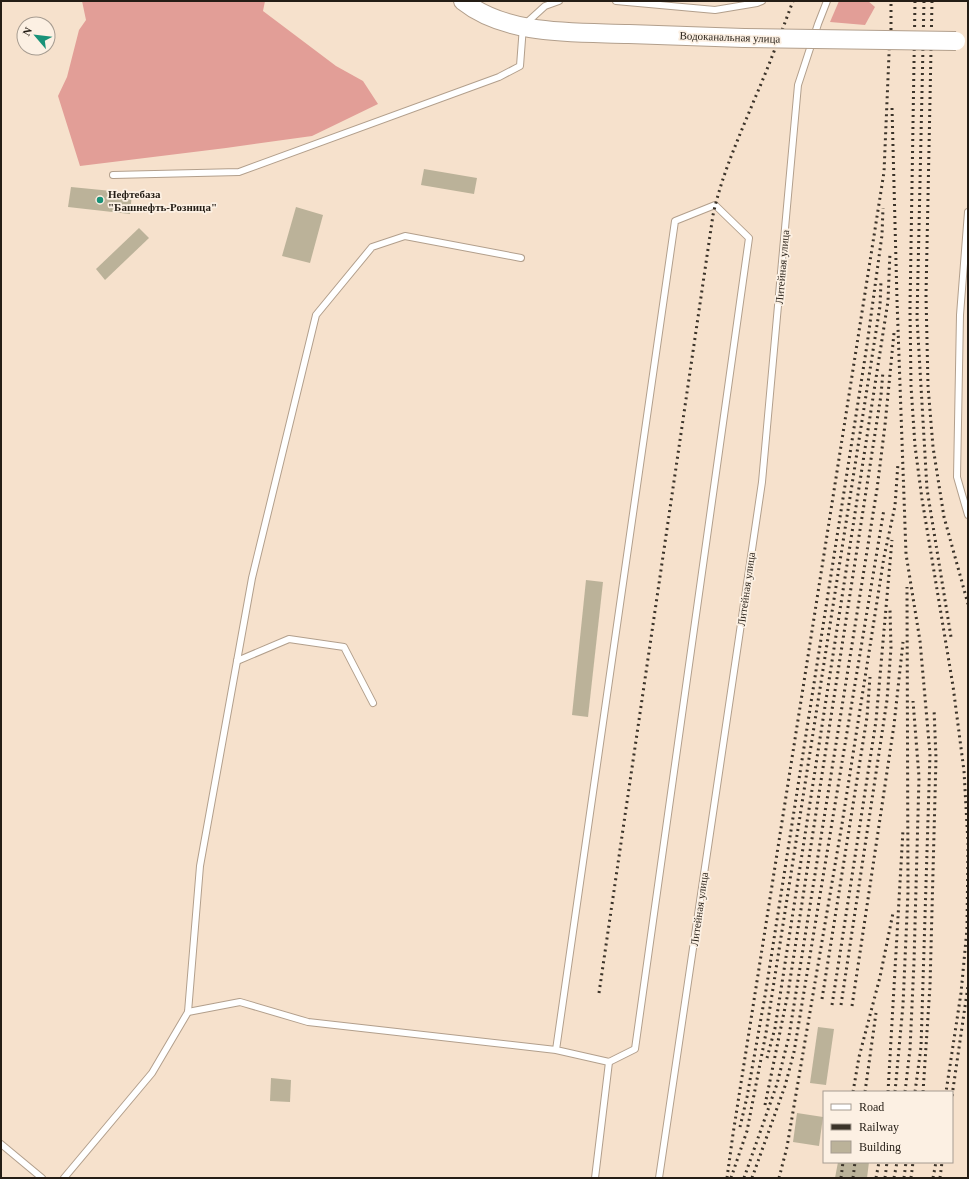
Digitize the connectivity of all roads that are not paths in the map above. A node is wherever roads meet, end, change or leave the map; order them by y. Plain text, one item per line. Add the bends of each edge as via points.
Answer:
1 (463, 1) edge
2 (559, 1) edge
3 (616, 1) edge
4 (762, 1) edge
5 (827, 1) edge
6 (552, 2) edge
7 (523, 26) junction
8 (962, 41) edge
9 (114, 175) dead end
10 (968, 212) edge
11 (521, 258) dead end
12 (968, 515) edge
13 (237, 661) junction
14 (373, 703) dead end
15 (188, 1012) junction
16 (556, 1050) junction
17 (609, 1062) junction
18 (1, 1144) edge
19 (42, 1178) edge
20 (64, 1178) edge
21 (595, 1178) edge
22 (658, 1178) edge

1 - 7 main road, Водоканальная улица via 471,8 494,19
2 - 6 lane
3 - 4 lane via 715,10
5 - 22 lane, Литейная улица via 798,85 762,482
6 - 7 lane
7 - 8 main road, Водоканальная улица, bridge via 558,31 744,38
7 - 9 lane via 520,66 515,69 239,172
10 - 12 lane via 960,315 957,477
11 - 13 lane via 405,236 372,247 316,315 252,578
13 - 14 lane via 289,639 344,647
13 - 15 lane via 200,866
15 - 16 lane via 240,1002 308,1022
15 - 20 lane via 152,1073
16 - 17 lane
16 - 17 lane via 675,221 715,205 749,238 634,1050
17 - 21 lane
18 - 19 lane

